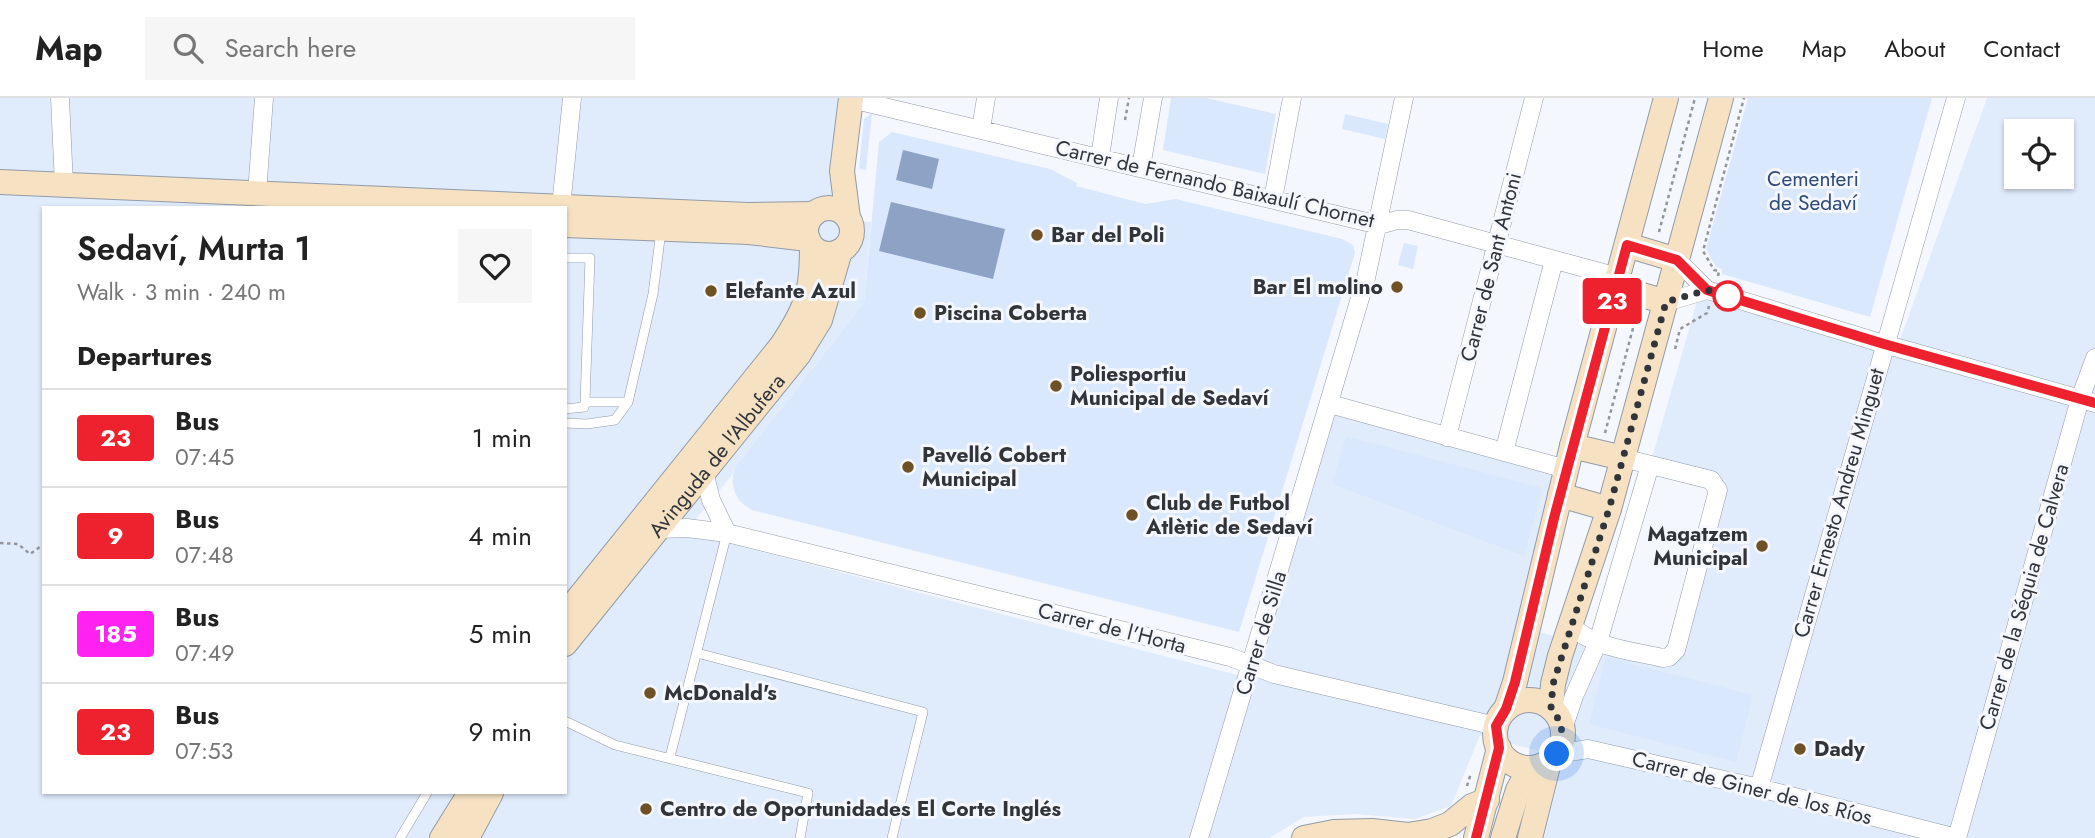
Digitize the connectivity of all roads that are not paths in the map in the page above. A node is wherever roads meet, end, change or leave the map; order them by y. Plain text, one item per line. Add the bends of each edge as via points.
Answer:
1 (60, 98) edge
2 (264, 98) edge
3 (572, 98) edge
4 (851, 98) edge
5 (986, 98) edge
6 (1109, 98) edge
7 (1153, 98) edge
8 (1292, 98) edge
9 (1404, 98) edge
10 (1534, 98) edge
11 (1666, 98) edge
12 (1721, 98) edge
13 (1956, 98) edge
14 (981, 129) junction
15 (1100, 157) junction
16 (1141, 167) junction
17 (842, 171) junction
18 (0, 182) edge
19 (64, 185) junction
20 (0, 195) edge
21 (1273, 199) junction
22 (254, 201) edge
23 (357, 206) edge
24 (564, 206) edge
25 (625, 209) junction
26 (819, 211) junction
27 (567, 216) edge
28 (567, 217) edge
29 (848, 218) junction
30 (1379, 225) junction
31 (662, 230) junction
32 (810, 243) junction
33 (1496, 244) junction
34 (1627, 245) junction
35 (840, 251) junction
36 (567, 258) edge
37 (1554, 260) junction
38 (1677, 260) junction
39 (1617, 282) junction
40 (1711, 291) junction
41 (1666, 302) junction
42 (1884, 344) junction
43 (2095, 358) edge
44 (2088, 401) edge
45 (585, 402) junction
46 (628, 402) junction
47 (1329, 404) junction
48 (567, 409) edge
49 (567, 423) edge
50 (1447, 437) junction
51 (1504, 452) junction
52 (1569, 458) junction
53 (1623, 458) junction
54 (1650, 465) junction
55 (704, 472) junction
56 (1560, 495) junction
57 (1609, 509) junction
58 (658, 529) junction
59 (727, 533) junction
60 (567, 613) edge
61 (1571, 626) junction
62 (567, 642) edge
63 (1598, 642) junction
64 (697, 653) junction
65 (1251, 665) junction
66 (567, 722) edge
67 (1500, 728) junction
68 (1552, 742) junction
69 (670, 757) junction
70 (1759, 788) junction
71 (426, 794) edge
72 (469, 794) edge
73 (490, 794) edge
74 (1487, 800) junction
75 (1364, 835) edge
76 (400, 838) edge
77 (442, 838) edge
78 (467, 838) edge
79 (800, 838) edge
80 (892, 838) edge
81 (1199, 838) edge
82 (1304, 838) edge
83 (1476, 838) edge
84 (1503, 838) edge
85 (1530, 838) edge
86 (1957, 838) edge

1 - 19 street
2 - 22 street
3 - 24 street
4 - 14 street, Carrer de Fernando Baixaulí Chornet
4 - 17 street
5 - 14 street
6 - 15 street
7 - 16 street
8 - 21 street
9 - 30 street, Carrer de Silla
10 - 33 street, Carrer de Sant Antoni
11 - 34 street
12 - 38 street
13 - 42 street, Carrer Ernesto Andreu Minguet
14 - 15 street, Carrer de Fernando Baixaulí Chornet
15 - 16 street, Carrer de Fernando Baixaulí Chornet
16 - 21 street, Carrer de Fernando Baixaulí Chornet
17 - 26 street
17 - 29 street
18 - 19 street
19 - 22 street
20 - 22 street
21 - 30 street, Carrer de Fernando Baixaulí Chornet
22 - 23 street
25 - 26 street via 748,215
25 - 27 street
25 - 31 lane
26 - 29 street via 837,210
26 - 32 street via 807,225
28 - 31 street
29 - 35 street via 852,232
30 - 33 street, Carrer de Fernando Baixaulí Chornet via 1408,220
30 - 47 street, Carrer de Silla
31 - 32 street via 749,232
31 - 46 lane via 653,294
32 - 35 street via 825,254
32 - 60 street, Avinguda de l'Albufera via 812,281 802,315
33 - 37 street, Carrer de Fernando Baixaulí Chornet
33 - 50 street, Carrer de Sant Antoni
34 - 38 street
34 - 39 street
35 - 55 street, Avinguda de l'Albufera via 820,320 799,354
36 - 45 lane via 590,258
37 - 39 street, Carrer de Fernando Baixaulí Chornet
37 - 51 street
38 - 40 street
38 - 41 street
39 - 41 street
39 - 52 street
40 - 41 street
40 - 42 street
41 - 53 street
42 - 44 street
42 - 70 street, Carrer Ernesto Andreu Minguet
43 - 44 street, Carrer de la Séquia de Calvera
44 - 86 street, Carrer de la Séquia de Calvera
45 - 46 lane
45 - 48 lane via 579,409
46 - 49 lane via 615,420
47 - 50 street
47 - 65 street, Carrer de Silla
50 - 51 street
51 - 52 street
52 - 53 street
52 - 56 street
53 - 54 street
53 - 57 street
54 - 63 street
54 - 63 street via 1711,480 1717,490 1676,650 1663,658
55 - 58 street, Avinguda de l'Albufera
55 - 59 street
56 - 57 street
56 - 67 street
57 - 61 street
58 - 59 street, Carrer de l'Horta
58 - 62 street, Avinguda de l'Albufera
59 - 64 lane
59 - 65 street, Carrer de l'Horta
61 - 63 street
61 - 68 street via 1553,684
63 - 68 street
64 - 69 lane
64 - 80 lane via 923,712
65 - 67 street, Carrer de l'Horta
65 - 81 street, Carrer de Silla
66 - 69 lane via 615,745
67 - 68 street via 1511,763
67 - 68 street via 1516,703 1541,702
67 - 74 street
68 - 70 street, Carrer de Giner de los Ríos
68 - 84 street via 1518,790
68 - 85 street
69 - 79 lane via 808,793
70 - 86 street, Carrer de Giner de los Ríos
71 - 76 lane
72 - 77 street
73 - 78 street
74 - 75 street via 1432,831 1408,835 1372,831
74 - 83 street
75 - 82 street via 1334,832

